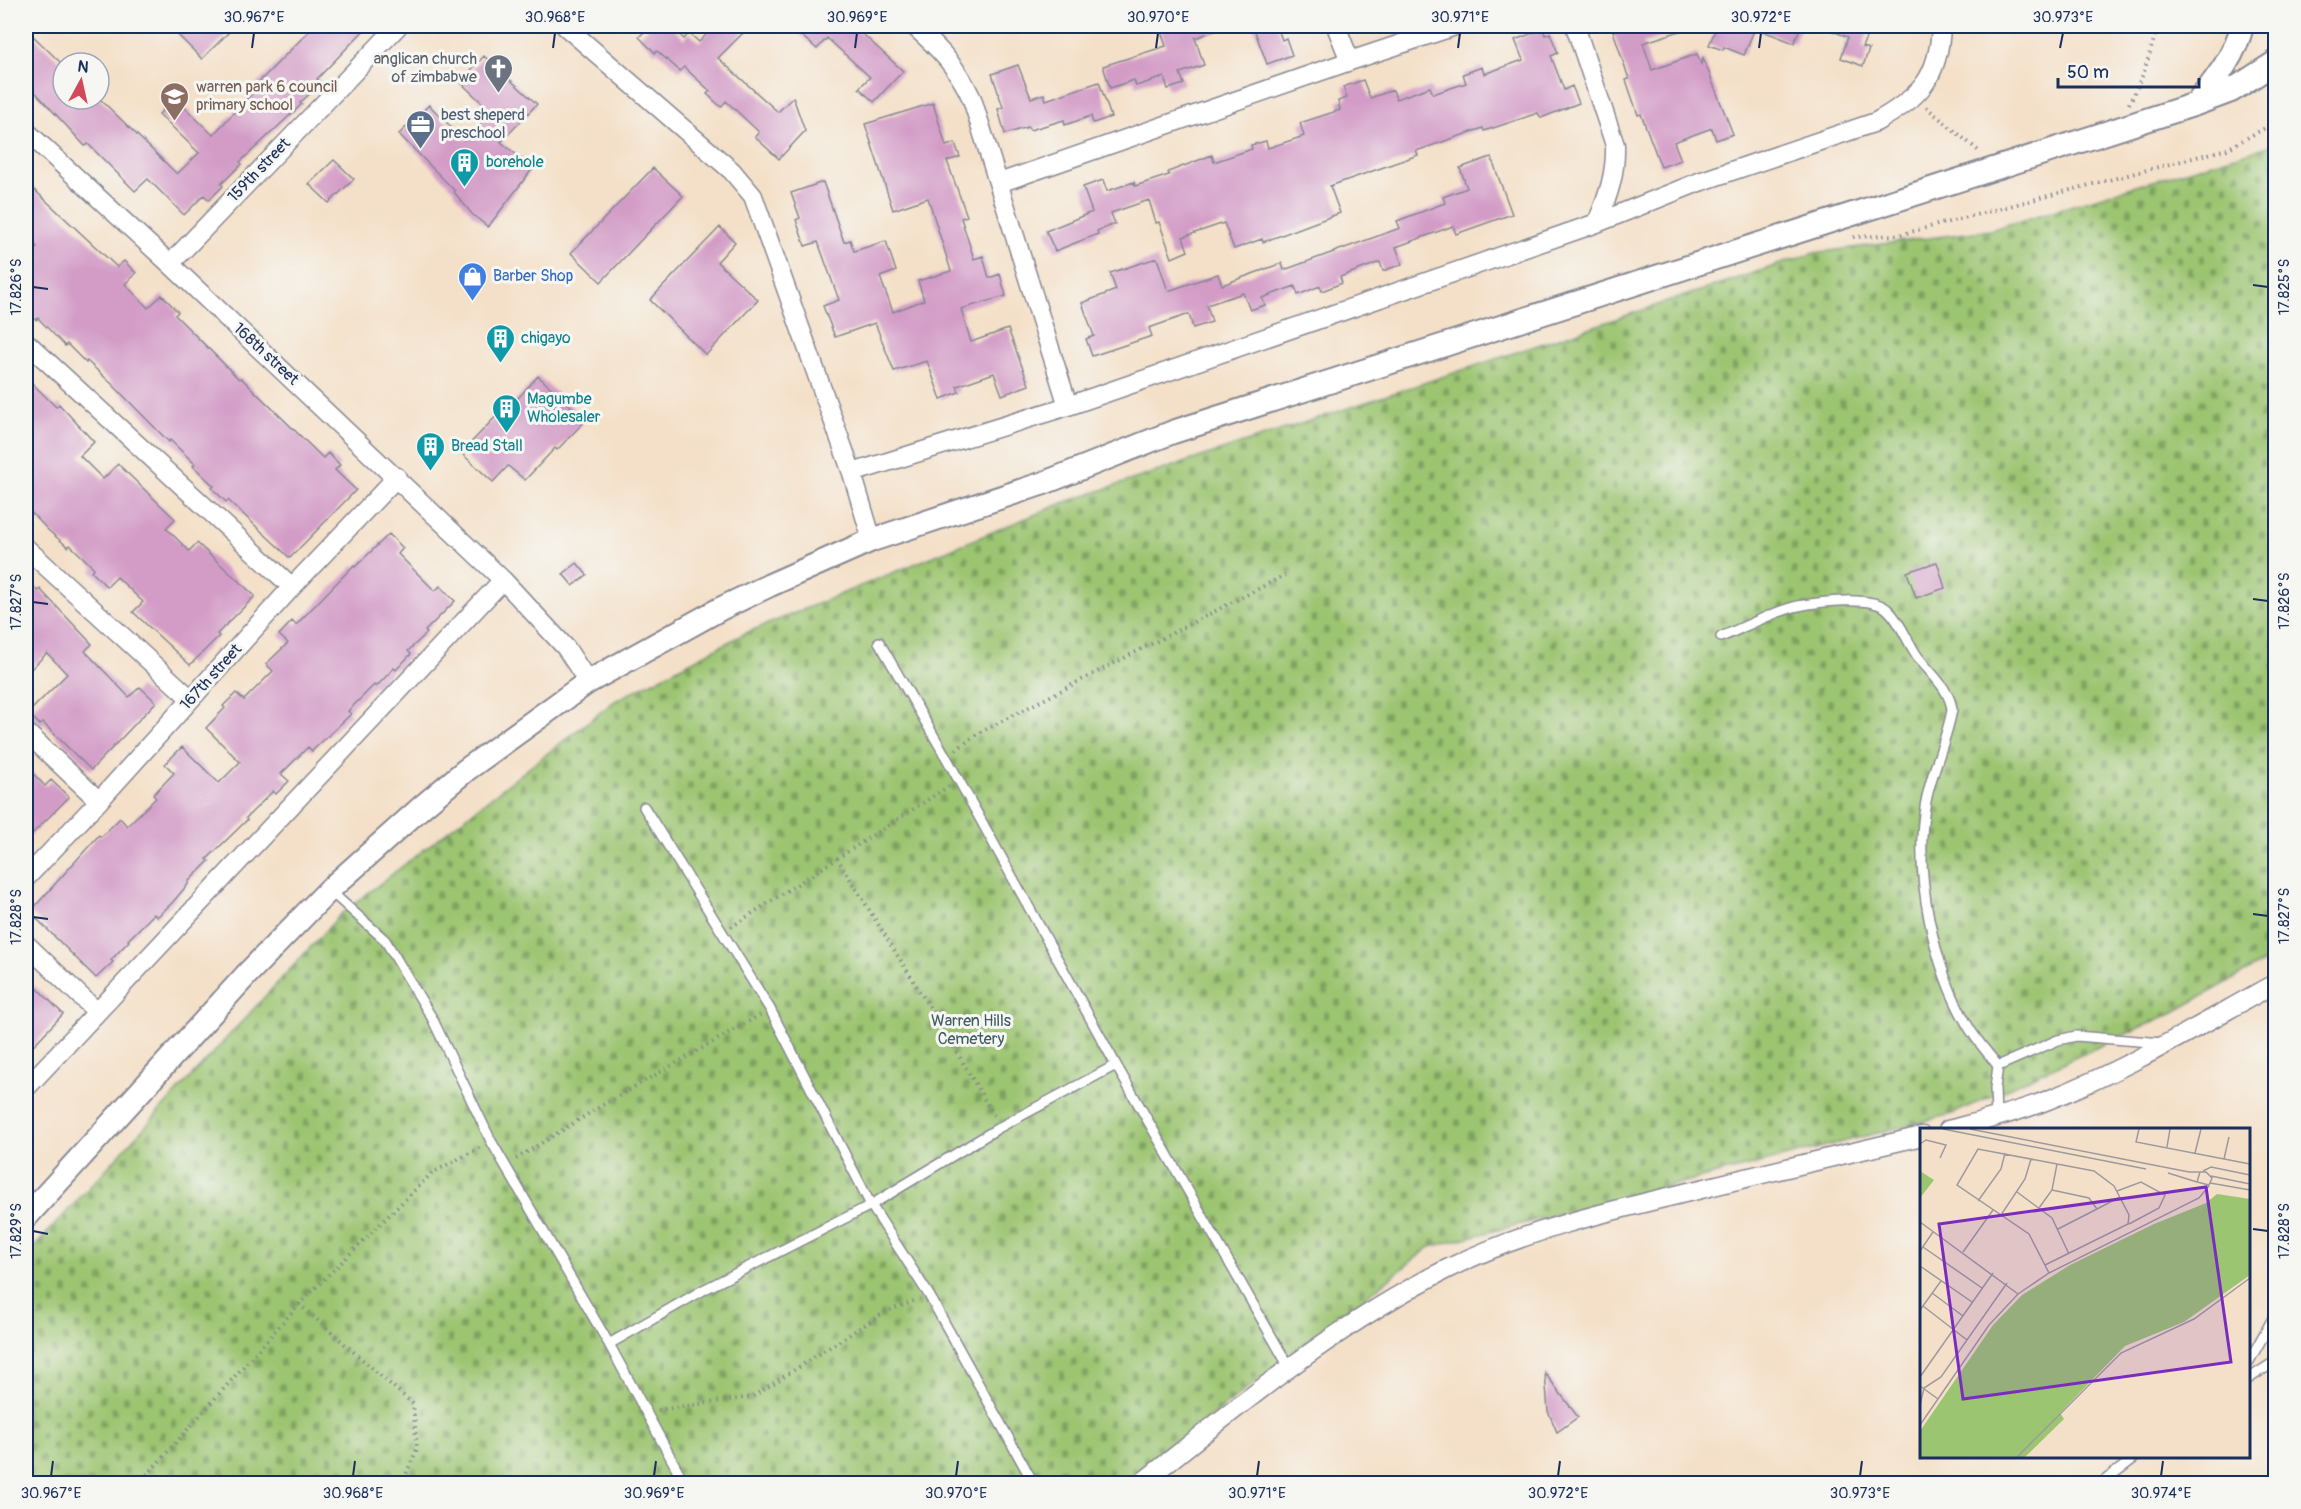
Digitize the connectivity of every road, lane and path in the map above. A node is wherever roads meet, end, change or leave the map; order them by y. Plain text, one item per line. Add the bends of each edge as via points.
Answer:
1 (398, 26) edge
2 (565, 26) edge
3 (914, 26) edge
4 (1336, 26) edge
5 (1455, 26) edge
6 (1575, 26) edge
7 (1941, 26) edge
8 (2158, 26) edge
9 (2242, 26) edge
10 (1350, 61) junction
11 (2276, 62) edge
12 (1913, 97) junction
13 (2196, 104) junction
14 (2276, 122) edge
15 (26, 131) edge
16 (2112, 131) junction
17 (1998, 167) junction
18 (999, 183) junction
19 (1597, 223) junction
20 (1849, 237) dead end
21 (170, 264) junction
22 (26, 342) edge
23 (1068, 406) junction
24 (852, 473) junction
25 (397, 477) junction
26 (872, 540) junction
27 (26, 548) edge
28 (1285, 575) dead end
29 (503, 580) junction
30 (292, 587) junction
31 (1721, 637) dead end
32 (879, 642) dead end
33 (588, 682) junction
34 (190, 699) junction
35 (26, 732) edge
36 (946, 757) junction
37 (958, 780) junction
38 (99, 801) junction
39 (644, 807) dead end
40 (837, 858) junction
41 (26, 878) edge
42 (328, 890) junction
43 (723, 932) junction
44 (26, 944) edge
45 (2276, 983) edge
46 (770, 1009) junction
47 (97, 1012) junction
48 (2167, 1044) junction
49 (1116, 1065) junction
50 (1998, 1066) junction
51 (26, 1088) edge
52 (1996, 1118) junction
53 (1000, 1127) junction
54 (1956, 1128) edge
55 (1920, 1136) edge
56 (491, 1141) junction
57 (505, 1166) junction
58 (871, 1205) junction
59 (26, 1217) edge
60 (929, 1295) junction
61 (299, 1304) junction
62 (2276, 1313) edge
63 (609, 1344) junction
64 (2250, 1359) edge
65 (2276, 1361) edge
66 (1289, 1367) junction
67 (2250, 1378) edge
68 (646, 1411) junction
69 (2134, 1458) edge
70 (139, 1484) edge
71 (402, 1484) edge
72 (685, 1484) edge
73 (1034, 1484) edge
74 (1140, 1484) edge
75 (2100, 1484) edge

1 - 21 street, 159th street
2 - 24 street via 749,189
3 - 18 street via 938,47 962,78
4 - 10 street
5 - 10 street
6 - 19 street via 1615,145 1611,190
7 - 12 street via 1940,48 1931,76
8 - 16 path via 2132,100
9 - 13 street via 2231,57
10 - 18 street
11 - 13 street via 2231,91
12 - 17 path
12 - 19 street via 1876,123 1699,182
13 - 16 street
14 - 20 path via 2227,149 1899,235
15 - 21 street, 168th street
16 - 17 street
17 - 26 street via 1173,432 1044,483
18 - 23 street
19 - 23 street
21 - 25 street, 168th street
22 - 30 street
23 - 24 street
24 - 26 street
25 - 29 street, 168th street
25 - 30 street, 167th street
26 - 33 street via 740,599
27 - 34 street
28 - 36 path via 977,734
29 - 33 street, 168th street via 566,648
29 - 47 street
30 - 34 street, 167th street
31 - 50 lane via 1797,606 1857,601 1876,604 1887,609 1946,692 1952,710 1925,804 1921,842 1924,879 1934,939 1952,996 1969,1028
32 - 36 lane
33 - 42 street via 466,770
34 - 38 street, 167th street
35 - 38 street
36 - 37 lane
37 - 40 path
37 - 49 lane
38 - 41 street, 167th street
39 - 43 lane
40 - 43 path
40 - 53 path
42 - 56 lane via 385,940 432,1018
42 - 59 street
43 - 46 lane
44 - 47 street
45 - 48 street
46 - 57 path
46 - 58 lane
47 - 51 street
48 - 50 lane via 2076,1036
48 - 52 street via 2089,1083
49 - 53 lane
49 - 66 lane
50 - 52 lane
52 - 54 street
53 - 58 lane
55 - 66 street via 1594,1214 1519,1237 1448,1268 1383,1304
56 - 57 lane
56 - 61 path via 432,1173
57 - 63 lane
58 - 60 lane
58 - 63 lane via 705,1289
60 - 68 path via 885,1312 752,1397
60 - 73 lane
61 - 70 path
61 - 71 path via 413,1404 417,1449
62 - 64 lane
63 - 68 lane
65 - 67 lane
66 - 74 street
68 - 72 lane
69 - 75 lane

